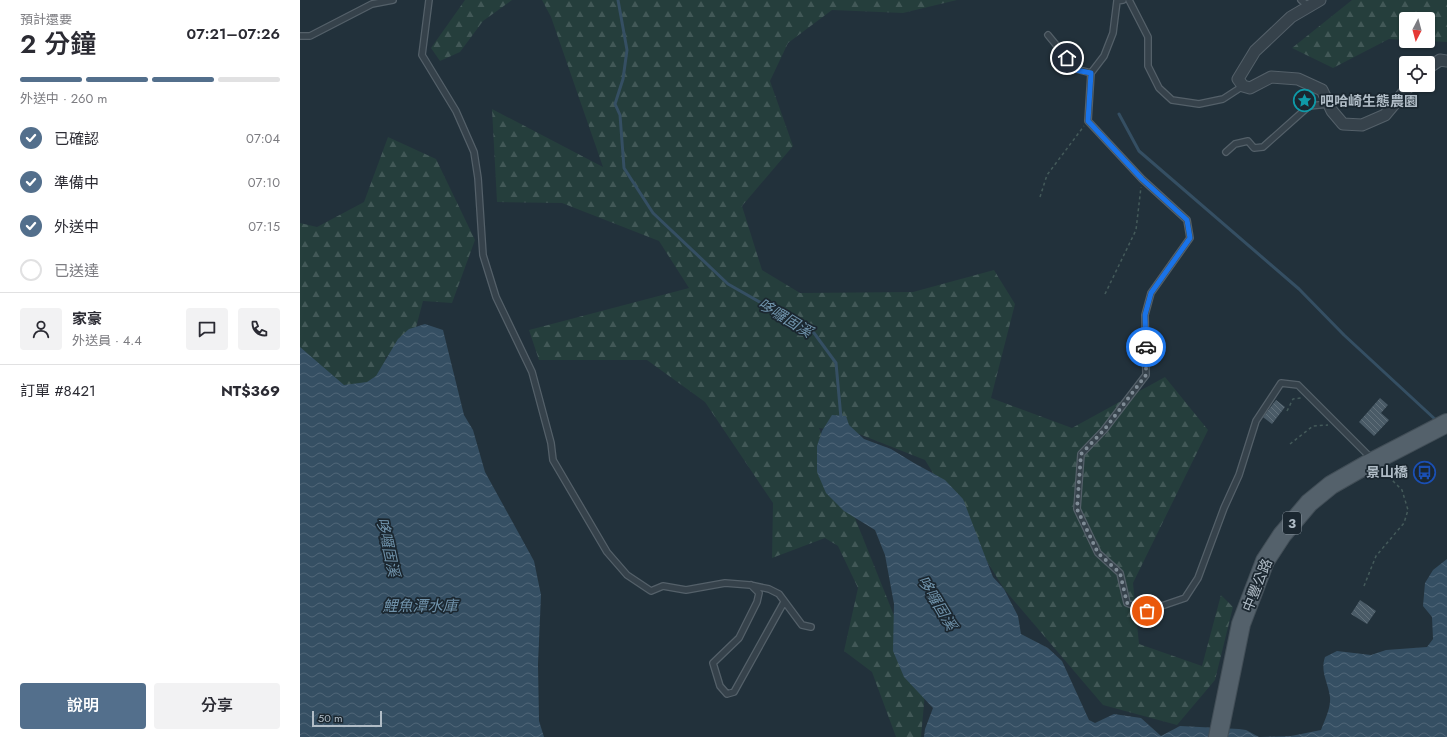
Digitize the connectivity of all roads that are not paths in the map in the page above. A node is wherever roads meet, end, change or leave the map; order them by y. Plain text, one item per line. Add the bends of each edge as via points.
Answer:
1 (393, 0) edge
2 (429, 0) edge
3 (1123, 0) edge
4 (1129, 0) edge
5 (1320, 0) edge
6 (1305, 3) edge
7 (1048, 35) dead end
8 (300, 36) edge
9 (1447, 61) edge
10 (1435, 63) edge
11 (1091, 73) junction
12 (1243, 86) junction
13 (1404, 92) edge
14 (1329, 104) junction
15 (1226, 152) dead end
16 (1447, 423) edge
17 (1374, 461) junction
18 (750, 585) junction
19 (784, 602) junction
20 (811, 626) dead end
21 (1218, 737) edge

1 - 8 lane via 372,4 310,36
2 - 18 lane via 422,55 456,111 474,152 483,255 496,297 532,372 551,443 553,460 607,552 627,575 651,591 663,586 686,590 725,583
3 - 11 lane via 1117,1 1113,34 1104,56
4 - 12 lane via 1148,37 1148,66 1159,88 1172,100 1199,104 1223,99
5 - 6 street
6 - 12 street via 1255,51 1238,79
7 - 11 lane via 1076,70
9 - 10 street via 1440,60
11 - 17 lane via 1088,121 1142,179 1187,220 1190,238 1151,293 1145,315 1146,375 1104,430 1081,454 1077,509 1098,553 1120,573 1127,603 1147,611 1185,598 1198,578 1239,475 1256,421 1281,383 1298,385
12 - 14 street via 1250,88 1271,77 1298,79 1322,90
13 - 14 street via 1385,115 1362,125 1343,124
14 - 15 lane via 1309,106 1262,147 1254,148 1248,141 1235,144
16 - 17 main road, 中豐公路 / 3
17 - 21 main road, 中豐公路 / 3 via 1331,485 1309,503 1265,561 1241,624
18 - 19 lane via 769,589 779,594
18 - 19 lane via 759,593 739,638 713,663 720,686 727,694 734,692
19 - 20 lane via 802,625

